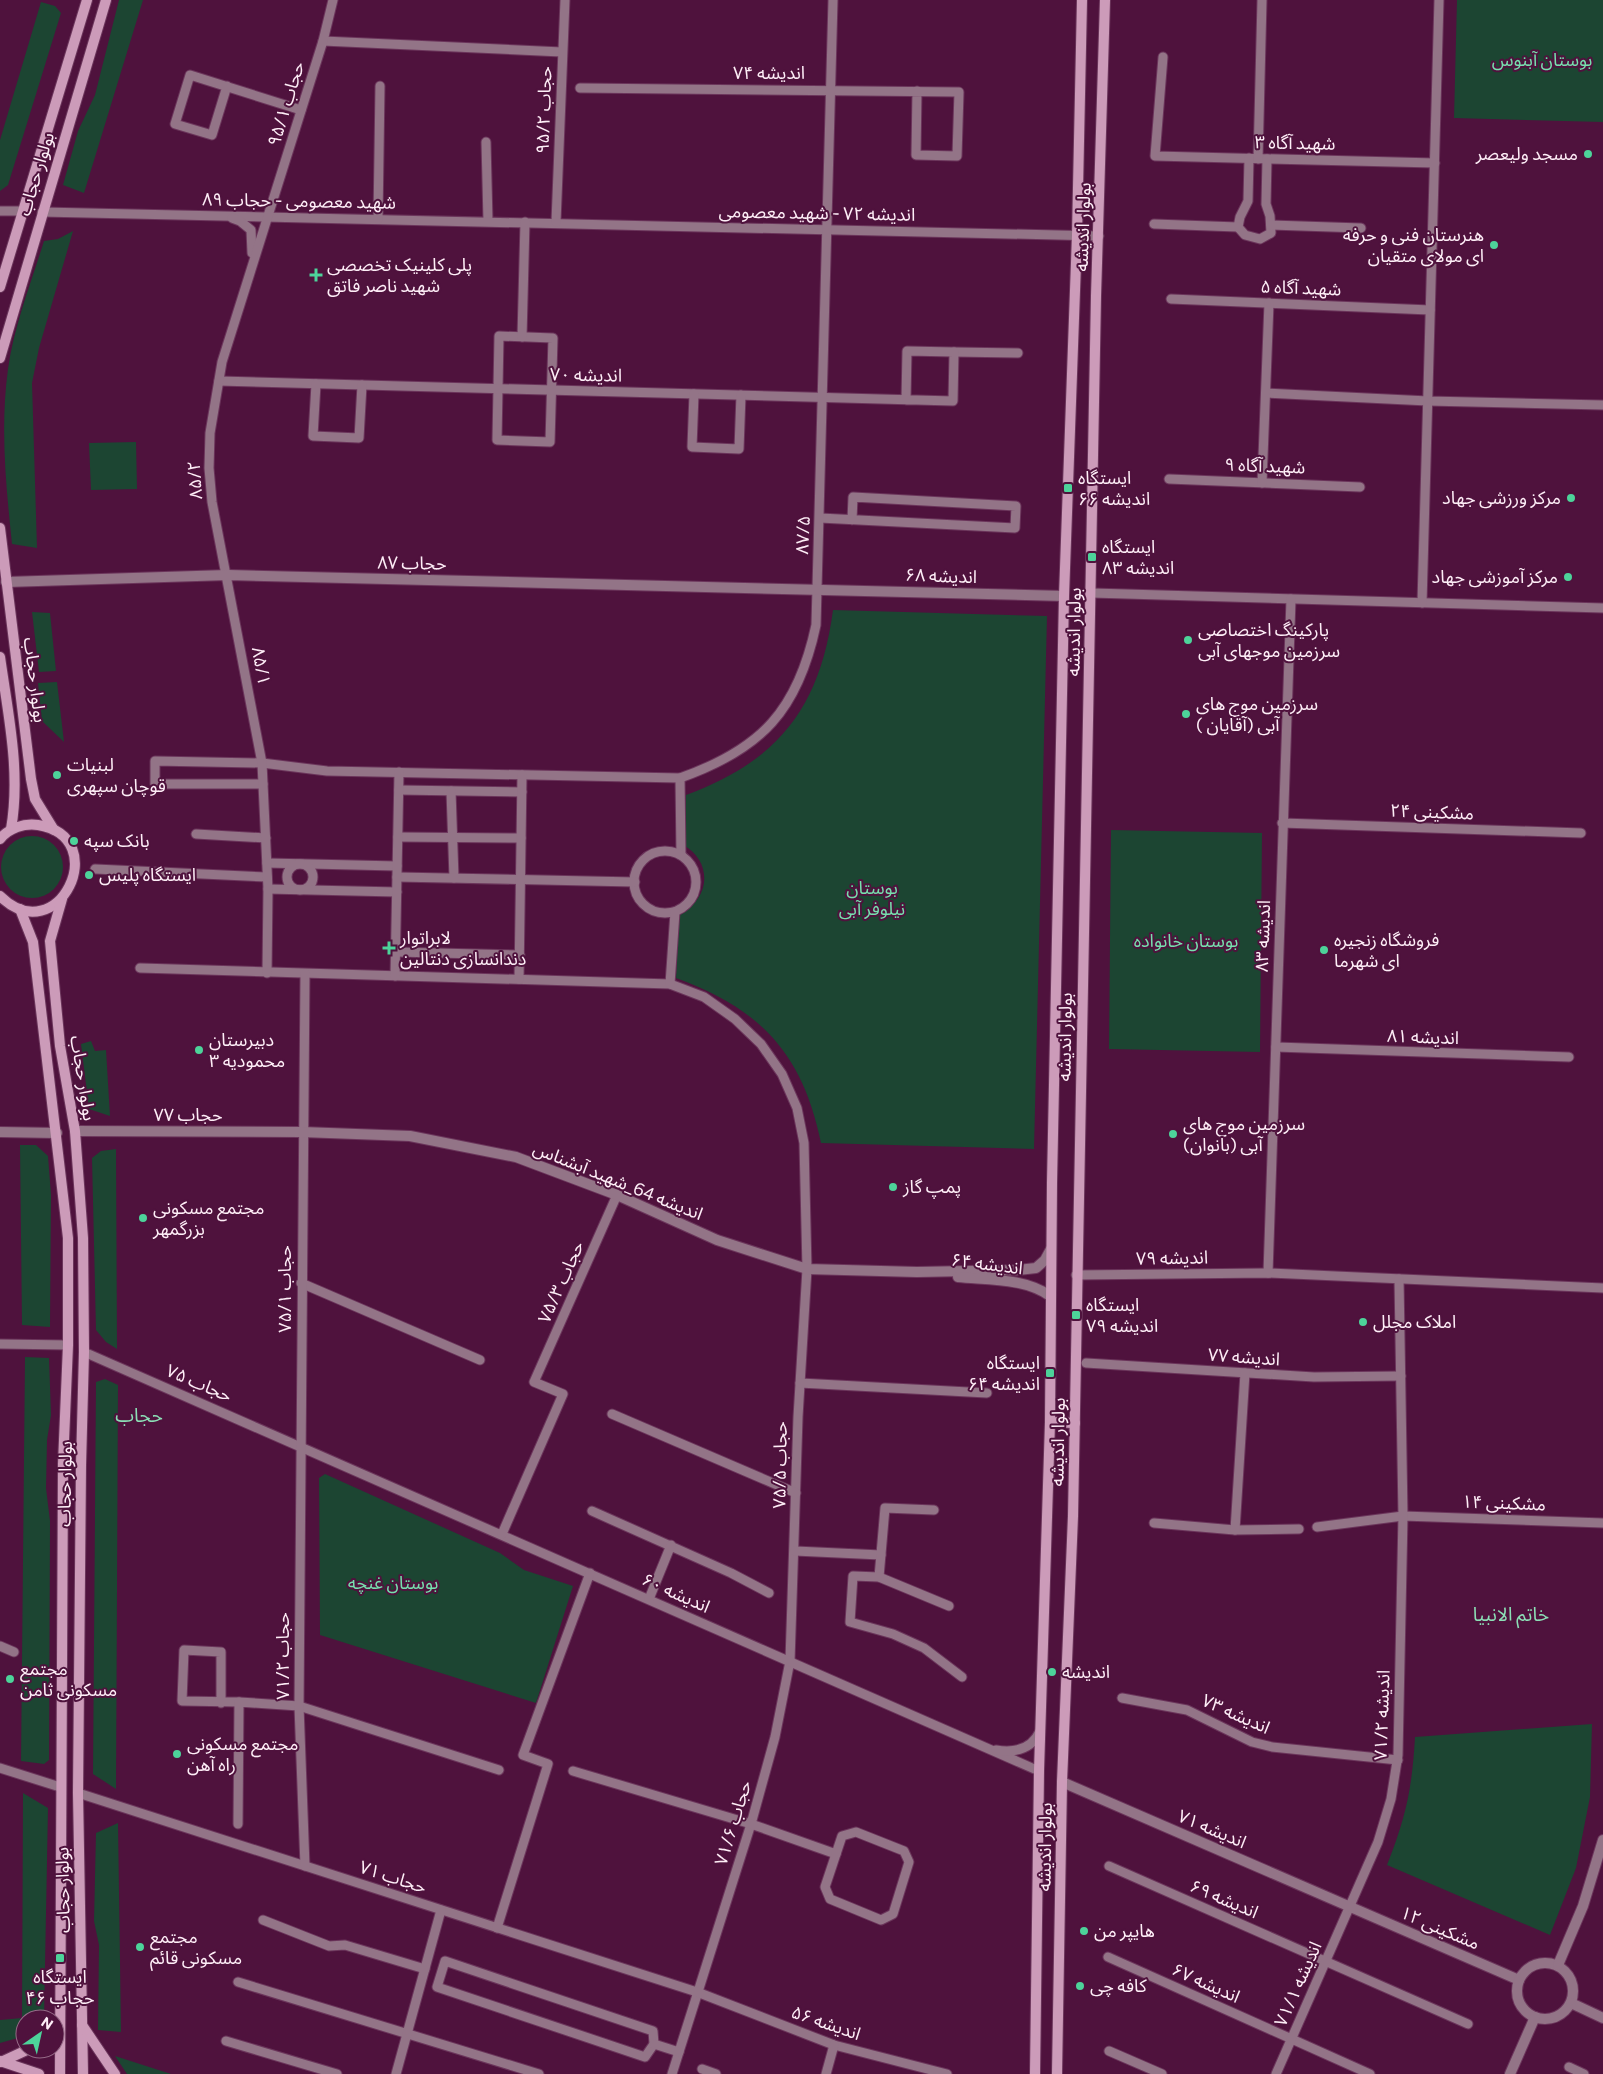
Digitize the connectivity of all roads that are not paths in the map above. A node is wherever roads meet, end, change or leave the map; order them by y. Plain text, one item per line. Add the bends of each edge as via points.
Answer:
1 (87, 0) edge
2 (106, 0) edge
3 (333, 0) edge
4 (565, 0) edge
5 (833, 0) edge
6 (1082, 0) edge
7 (1105, 0) edge
8 (1262, 0) edge
9 (1439, 0) edge
10 (323, 41) junction
11 (562, 52) junction
12 (1163, 57) dead end
13 (227, 86) junction
14 (380, 86) dead end
15 (580, 88) dead end
16 (830, 89) junction
17 (917, 91) junction
18 (301, 110) junction
19 (486, 142) dead end
20 (1258, 159) junction
21 (1434, 163) junction
22 (0, 211) edge
23 (23, 211) junction
24 (42, 212) junction
25 (222, 215) junction
26 (268, 216) junction
27 (378, 219) junction
28 (488, 221) junction
29 (525, 222) junction
30 (556, 222) junction
31 (1154, 224) dead end
32 (1272, 225) junction
33 (1238, 227) junction
34 (1361, 228) dead end
35 (825, 229) junction
36 (1077, 235) junction
37 (1099, 236) junction
38 (251, 266) junction
39 (0, 287) edge
40 (1171, 299) dead end
41 (1269, 303) junction
42 (1430, 310) junction
43 (522, 337) junction
44 (954, 352) junction
45 (1018, 353) dead end
46 (0, 358) edge
47 (219, 381) junction
48 (316, 384) junction
49 (362, 385) junction
50 (498, 389) junction
51 (551, 391) junction
52 (1266, 393) junction
53 (694, 394) junction
54 (741, 395) junction
55 (822, 397) junction
56 (906, 400) junction
57 (1428, 401) junction
58 (1603, 406) edge
59 (1168, 479) dead end
60 (1262, 482) junction
61 (1360, 487) dead end
62 (820, 518) junction
63 (852, 520) junction
64 (0, 528) edge
65 (228, 575) junction
66 (6, 582) junction
67 (817, 589) junction
68 (1092, 593) junction
69 (1064, 596) junction
70 (1290, 599) junction
71 (1422, 603) junction
72 (1603, 608) edge
73 (0, 657) edge
74 (262, 763) junction
75 (399, 772) junction
76 (522, 775) junction
77 (680, 778) junction
78 (263, 784) junction
79 (398, 790) junction
80 (451, 791) junction
81 (522, 792) junction
82 (1282, 823) junction
83 (11, 830) junction
84 (54, 830) junction
85 (1581, 833) dead end
86 (196, 834) dead end
87 (398, 837) junction
88 (266, 838) junction
89 (454, 838) junction
90 (521, 838) junction
91 (0, 839) edge
92 (681, 855) junction
93 (267, 863) junction
94 (303, 864) junction
95 (397, 866) junction
96 (95, 869) dead end
97 (267, 877) junction
98 (397, 877) junction
99 (454, 878) junction
100 (521, 879) junction
101 (634, 882) junction
102 (268, 889) junction
103 (302, 890) junction
104 (397, 892) junction
105 (0, 896) edge
106 (62, 899) junction
107 (20, 909) junction
108 (675, 912) junction
109 (396, 952) junction
110 (520, 955) junction
111 (140, 968) dead end
112 (267, 973) junction
113 (305, 974) junction
114 (395, 976) junction
115 (519, 980) junction
116 (670, 984) junction
117 (1276, 1047) junction
118 (1569, 1057) dead end
119 (75, 1131) junction
120 (0, 1132) edge
121 (302, 1132) junction
122 (57, 1133) junction
123 (617, 1195) junction
124 (1051, 1249) junction
125 (807, 1269) junction
126 (917, 1272) junction
127 (1268, 1273) junction
128 (1076, 1275) junction
129 (1399, 1279) junction
130 (301, 1283) junction
131 (1603, 1288) edge
132 (1050, 1296) junction
133 (0, 1344) edge
134 (68, 1345) junction
135 (84, 1352) junction
136 (480, 1360) dead end
137 (1086, 1363) dead end
138 (1246, 1373) junction
139 (1401, 1376) junction
140 (800, 1383) junction
141 (987, 1393) dead end
142 (612, 1414) dead end
143 (1050, 1422) junction
144 (1075, 1423) junction
145 (300, 1445) junction
146 (63, 1464) junction
147 (81, 1465) junction
148 (796, 1493) junction
149 (934, 1510) dead end
150 (592, 1511) dead end
151 (1403, 1516) junction
152 (1154, 1523) dead end
153 (1603, 1523) edge
154 (1317, 1527) dead end
155 (1298, 1529) dead end
156 (1235, 1530) junction
157 (502, 1534) junction
158 (671, 1545) junction
159 (795, 1551) junction
160 (881, 1554) junction
161 (590, 1573) junction
162 (879, 1577) junction
163 (769, 1593) dead end
164 (648, 1599) junction
165 (949, 1606) dead end
166 (0, 1646) edge
167 (14, 1652) dead end
168 (790, 1661) junction
169 (962, 1677) dead end
170 (1122, 1698) dead end
171 (239, 1702) junction
172 (221, 1703) junction
173 (299, 1706) junction
174 (1041, 1729) junction
175 (991, 1749) junction
176 (1398, 1760) junction
177 (0, 1768) edge
178 (499, 1770) dead end
179 (573, 1771) dead end
180 (1039, 1771) junction
181 (1062, 1782) junction
182 (60, 1787) junction
183 (78, 1793) junction
184 (238, 1824) dead end
185 (751, 1824) junction
186 (1603, 1840) edge
187 (836, 1854) junction
188 (1600, 1863) edge
189 (305, 1866) junction
190 (1109, 1866) dead end
191 (1349, 1907) junction
192 (441, 1910) junction
193 (263, 1920) dead end
194 (497, 1928) junction
195 (1108, 1957) dead end
196 (1326, 1961) junction
197 (1558, 1965) junction
198 (425, 1970) junction
199 (1519, 1980) junction
200 (238, 1982) dead end
201 (697, 1992) junction
202 (1571, 2003) junction
203 (57, 2009) edge
204 (1535, 2017) junction
205 (1603, 2018) edge
206 (1468, 2024) dead end
207 (82, 2025) junction
208 (407, 2033) junction
209 (1291, 2039) junction
210 (226, 2041) dead end
211 (654, 2044) junction
212 (834, 2045) junction
213 (1109, 2051) dead end
214 (679, 2052) junction
215 (15, 2055) edge
216 (59, 2059) edge
217 (0, 2062) edge
218 (1569, 2068) dead end
219 (702, 2069) dead end
220 (39, 2074) edge
221 (60, 2074) edge
222 (82, 2074) edge
223 (115, 2074) edge
224 (337, 2074) edge
225 (396, 2074) edge
226 (539, 2074) edge
227 (672, 2074) edge
228 (716, 2074) edge
229 (826, 2074) edge
230 (947, 2074) edge
231 (1034, 2074) edge
232 (1057, 2074) edge
233 (1162, 2074) edge
234 (1276, 2074) edge
235 (1370, 2074) edge
236 (1510, 2074) edge
237 (1584, 2074) edge

1 - 23 main road, بولوار حجاب
2 - 24 main road, بولوار حجاب
3 - 10 street, حجاب ۹۵/۱
4 - 11 street, حجاب ۹۵/۲
5 - 16 street, ۸۷/۵
6 - 36 main road, بولوار اندیشه
7 - 37 main road, بولوار اندیشه
8 - 20 street
9 - 21 street
10 - 11 street
10 - 18 street, حجاب ۹۵/۱
11 - 30 street, حجاب ۹۵/۲
12 - 20 street, شهید آگاه ۳ via 1154,156
13 - 13 street via 190,75 175,124 212,135
13 - 18 street
14 - 27 street
15 - 16 street, اندیشه ۷۴
16 - 17 street, اندیشه ۷۴
16 - 35 street, ۸۷/۵
17 - 17 street, اندیشه ۷۴ via 958,92 957,156 916,155
18 - 26 street, حجاب ۹۵/۱
19 - 28 street
20 - 21 street, شهید آگاه ۳
20 - 32 street
20 - 33 street
21 - 42 street
22 - 23 street
23 - 24 main road
23 - 39 main road, بولوار حجاب
24 - 25 street, شهید معصومی - حجاب ۸۹
24 - 46 main road, بولوار حجاب
25 - 26 street, شهید معصومی - حجاب ۸۹
25 - 38 street via 240,221 251,230
26 - 27 street, شهید معصومی - حجاب ۸۹
26 - 38 street, حجاب ۹۵/۱
27 - 28 street, شهید معصومی - حجاب ۸۹
28 - 29 street, شهید معصومی - حجاب ۸۹
29 - 30 street, شهید معصومی - حجاب ۸۹
29 - 43 street
30 - 35 street, اندیشه ۷۲ - شهید معصومی
31 - 33 street
32 - 33 street via 1271,233 1260,239 1245,235
32 - 34 street
35 - 36 street, اندیشه ۷۲ - شهید معصومی
35 - 55 street, ۸۷/۵
36 - 37 street, اندیشه ۷۲ - شهید معصومی
36 - 69 main road, بولوار اندیشه
37 - 68 main road, بولوار اندیشه
38 - 47 street, ۸۵/۲
40 - 41 street, شهید آگاه ۵
41 - 42 street, شهید آگاه ۵
41 - 52 street
42 - 57 street
43 - 50 street via 499,336
43 - 51 street via 553,338
44 - 45 street
44 - 56 street, اندیشه ۷۰ via 953,401
44 - 56 street via 908,350
47 - 48 street, اندیشه ۷۰
47 - 65 street, ۸۵/۲ via 210,433 209,468 212,502
48 - 49 street, اندیشه ۷۰
48 - 49 street via 313,436 359,438
49 - 50 street, اندیشه ۷۰
50 - 51 street, اندیشه ۷۰
50 - 51 street via 497,440 550,442
51 - 53 street, اندیشه ۷۰
52 - 57 street
52 - 60 street
53 - 54 street, اندیشه ۷۰
53 - 54 street via 692,447 739,449
54 - 55 street, اندیشه ۷۰
55 - 56 street, اندیشه ۷۰
55 - 62 street, ۸۷/۵
57 - 58 street
57 - 71 street
59 - 60 street, شهید آگاه ۹
60 - 61 street, شهید آگاه ۹
62 - 63 street
62 - 67 street, ۸۷/۵
63 - 63 street via 1015,528 1016,506 853,497
64 - 66 main road, بولوار حجاب
65 - 66 street, حجاب ۸۷
65 - 67 street, حجاب ۸۷
65 - 74 street, ۸۵/۱
66 - 84 main road, بولوار حجاب via 31,779 36,799
67 - 69 street, اندیشه ۶۸
67 - 77 street, ۸۷/۵ via 816,625 809,660 789,701 773,723 746,748 715,766
68 - 70 street
68 - 128 main road, بولوار اندیشه
69 - 124 main road, بولوار اندیشه
70 - 71 street
70 - 82 street, اندیشه ۸۳
71 - 72 street
73 - 83 main road, بولوار حجاب via 16,779
74 - 75 street via 327,771
74 - 78 street, ۸۵/۱
74 - 78 street via 155,761 155,784
75 - 76 street
75 - 79 street
76 - 77 street
76 - 81 street
77 - 92 street
78 - 88 street, ۸۵/۱
79 - 80 street
79 - 87 street
80 - 81 street
80 - 89 street
81 - 90 street
82 - 85 street, مشکینی ۲۴
82 - 117 street, اندیشه ۸۳
83 - 84 main road via 33,824
83 - 91 main road
84 - 106 main road, بولوار حجاب via 70,846 75,863 74,880
86 - 88 street
87 - 89 street
87 - 95 street
88 - 93 street, ۸۵/۱
89 - 90 street
89 - 99 street
90 - 100 street
92 - 101 street via 668,851 645,858 638,867
92 - 108 street via 695,872 696,885 689,901
93 - 94 street
93 - 97 street, ۸۵/۱
94 - 95 street
94 - 103 street via 314,875 310,887
94 - 103 street via 290,868 287,877 290,886
95 - 98 street
96 - 97 street
97 - 102 street, ۸۵/۱
98 - 99 street
98 - 104 street
99 - 100 street
100 - 101 street
100 - 110 street
101 - 108 street via 642,902 651,909
102 - 103 street
102 - 112 street, ۸۵/۱
103 - 104 street
104 - 109 street
105 - 107 main road
106 - 107 main road via 42,909
106 - 119 main road, بولوار حجاب via 50,941 60,1046
107 - 122 main road, بولوار حجاب via 33,942
108 - 116 street
109 - 110 street
109 - 114 street
110 - 115 street
111 - 112 street, حجاب ۷۵/۵
112 - 113 street, حجاب ۷۵/۵
113 - 114 street, حجاب ۷۵/۵
113 - 121 street, حجاب ۷۵/۱
114 - 115 street, حجاب ۷۵/۵
115 - 116 street, حجاب ۷۵/۵
116 - 125 street, حجاب ۷۵/۵ via 704,996 735,1019 761,1044 782,1074 797,1108 804,1143
117 - 118 street, اندیشه ۸۱
117 - 127 street, اندیشه ۸۳
119 - 121 street, حجاب ۷۷
119 - 135 main road, بولوار حجاب via 83,1238
120 - 122 street
121 - 123 street, اندیشه 64_شهید آبشناس via 410,1136 516,1157
121 - 130 street, حجاب ۷۵/۱
122 - 134 main road, بولوار حجاب via 68,1238
123 - 125 street, اندیشه 64_شهید آبشناس via 717,1240
123 - 157 street, حجاب ۷۵/۳ via 534,1382 563,1394
124 - 126 street via 1036,1268
124 - 132 main road, بولوار اندیشه
125 - 126 street, اندیشه 64_شهید آبشناس
125 - 140 street, حجاب ۷۵/۵
126 - 132 street, اندیشه ۶۴ via 1018,1283 1038,1288
127 - 128 street, اندیشه ۷۹
127 - 129 street, اندیشه ۷۹
128 - 144 main road, بولوار اندیشه
129 - 131 street, اندیشه ۷۹
129 - 139 street, اندیشه ۷۱/۲
130 - 136 street
130 - 145 street, حجاب ۷۵/۱
132 - 143 main road, بولوار اندیشه
133 - 134 street
134 - 146 main road, بولوار حجاب
135 - 145 street, حجاب ۷۵
135 - 147 main road, بولوار حجاب
137 - 138 street, اندیشه ۷۷
138 - 139 street, اندیشه ۷۷ via 1314,1377
138 - 156 street
139 - 151 street, اندیشه ۷۱/۲
140 - 141 street
140 - 148 street, حجاب ۷۵/۵
142 - 148 street
143 - 144 main road
143 - 174 main road, بولوار اندیشه
144 - 181 main road, بولوار اندیشه
145 - 157 street, اندیشه ۶۰
145 - 173 street, حجاب ۷۱/۲
146 - 147 main road
146 - 182 main road, بولوار حجاب
147 - 183 main road, بولوار حجاب
148 - 159 street, حجاب ۷۵/۵
149 - 160 street via 885,1508
150 - 158 street
151 - 153 street, مشکینی ۱۴
151 - 154 street, مشکینی ۱۴
151 - 176 street, اندیشه ۷۱/۲
152 - 156 street
155 - 156 street
157 - 161 street, اندیشه ۶۰
158 - 163 street
158 - 164 street
159 - 160 street
159 - 168 street, حجاب ۷۵/۵
160 - 162 street
161 - 164 street, اندیشه ۶۰
161 - 194 street via 523,1755 548,1764
162 - 165 street
162 - 169 street via 853,1576 850,1622 893,1634 924,1648
164 - 168 street, اندیشه ۶۰
166 - 167 street
168 - 175 street, اندیشه ۶۰
168 - 185 street, حجاب ۷۱/۶ via 775,1737
170 - 176 street, اندیشه ۷۳ via 1187,1710 1252,1742 1272,1747
171 - 172 street
171 - 173 street
171 - 184 street
172 - 172 street via 182,1702 184,1650 221,1652
173 - 178 street
173 - 189 street, حجاب ۷۱/۲
174 - 175 street via 1028,1747 1002,1751
174 - 180 main road, بولوار اندیشه
175 - 180 street, اندیشه ۶۰
176 - 191 street, اندیشه ۷۱/۲ via 1378,1842
177 - 182 street
179 - 185 street
180 - 231 main road, بولوار اندیشه
181 - 191 street, اندیشه ۷۱
181 - 232 main road, بولوار اندیشه
182 - 203 main road, بولوار حجاب
183 - 189 street, حجاب ۷۱
183 - 207 main road, بولوار حجاب
185 - 187 street
185 - 201 street, حجاب ۷۱/۶
186 - 188 street
187 - 187 street via 825,1886 830,1899 881,1920 893,1914 909,1862 904,1851 856,1832 842,1836
188 - 197 street
189 - 192 street, حجاب ۷۱
190 - 196 street, اندیشه ۶۹
191 - 196 street, اندیشه ۷۱/۱
191 - 199 street, مشکینی ۱۲
192 - 194 street, حجاب ۷۱
192 - 198 street
193 - 198 street via 329,1946 345,1944
194 - 201 street, حجاب ۷۱
195 - 209 street, اندیشه ۶۷
196 - 206 street, اندیشه ۶۹
196 - 209 street, اندیشه ۷۱/۱
197 - 199 street via 1535,1964 1522,1973
197 - 202 street via 1572,1982
198 - 208 street
199 - 204 street via 1519,2002 1528,2014
200 - 208 street
201 - 212 street, اندیشه ۵۶
201 - 214 street, حجاب ۷۱/۶
202 - 204 street via 1556,2017
202 - 205 street
204 - 236 street
207 - 222 main road, بولوار حجاب
207 - 223 main road
208 - 225 street
208 - 226 street
209 - 234 street, اندیشه ۷۱/۱
209 - 235 street, اندیشه ۶۷
210 - 224 street
211 - 211 street via 653,2031 446,1961 437,1987 645,2057
211 - 214 street
212 - 229 street
212 - 230 street, اندیشه ۵۶
213 - 233 street
214 - 227 street, حجاب ۷۱/۶
215 - 217 main road
216 - 221 main road, بولوار حجاب
217 - 220 main road
218 - 237 street
219 - 228 street

